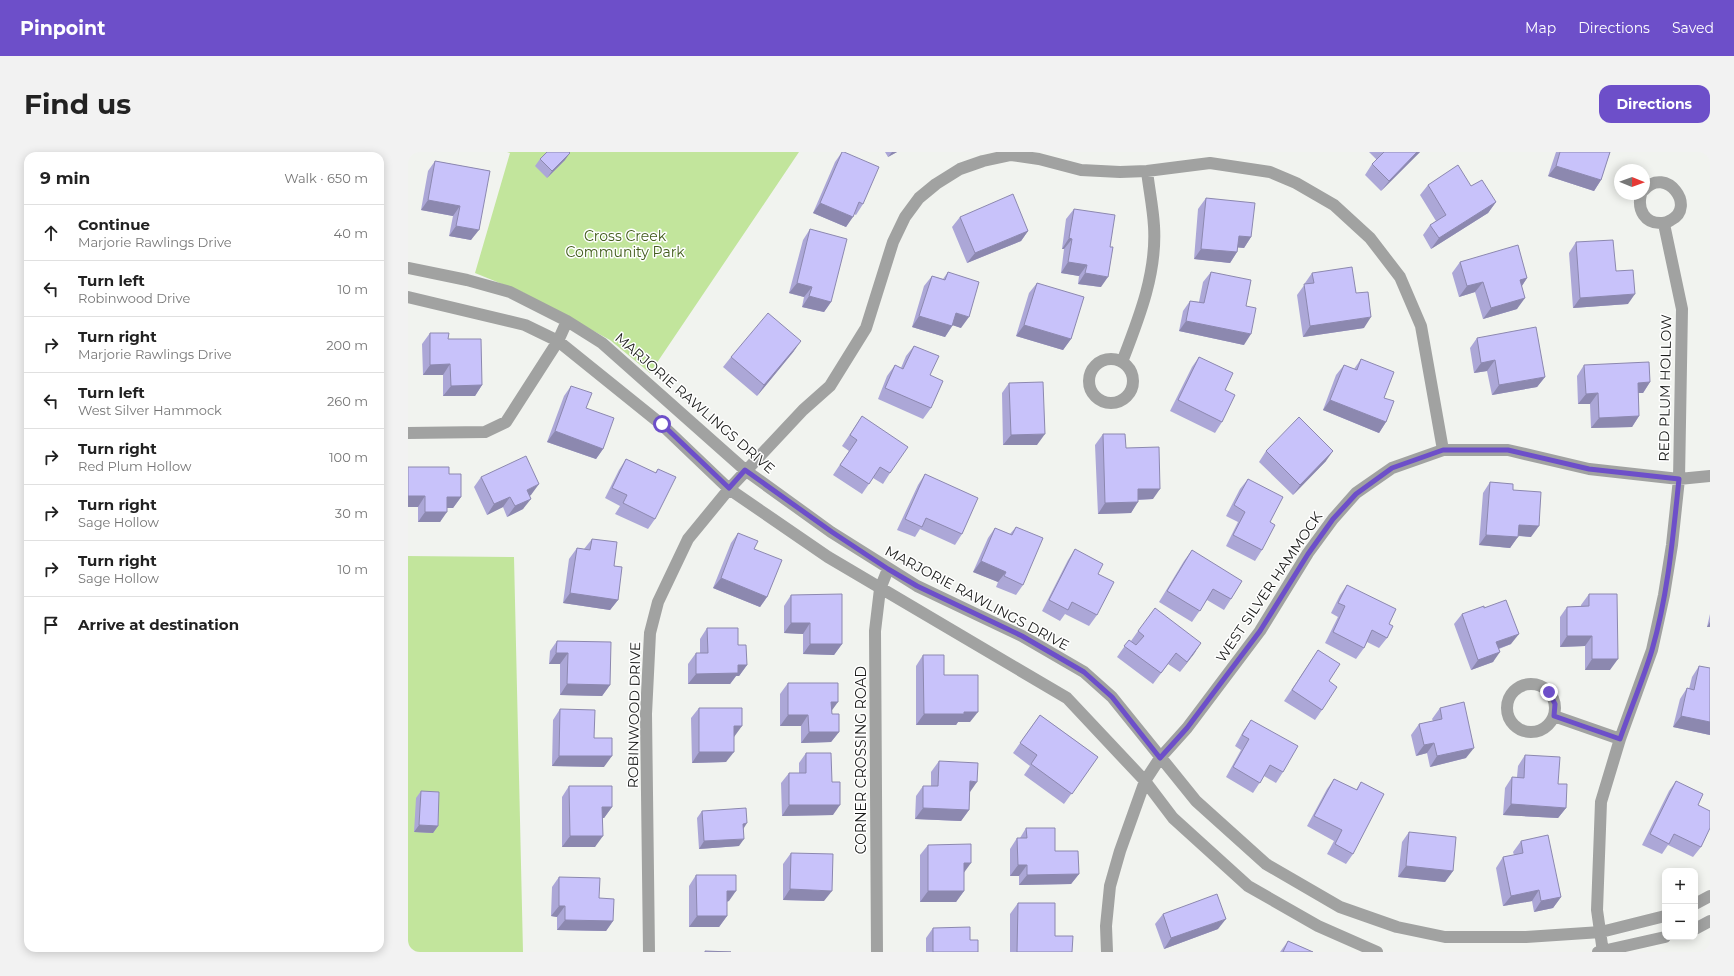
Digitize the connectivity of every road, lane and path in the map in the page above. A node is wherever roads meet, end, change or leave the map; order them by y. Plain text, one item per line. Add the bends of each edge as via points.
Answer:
1 (1147, 171) junction
2 (1650, 186) edge
3 (1640, 200) edge
4 (1664, 224) junction
5 (408, 268) edge
6 (408, 297) edge
7 (567, 321) junction
8 (558, 341) junction
9 (1122, 362) dead end
10 (408, 433) edge
11 (1443, 450) junction
12 (745, 470) junction
13 (1710, 476) edge
14 (1679, 479) junction
15 (729, 488) junction
16 (888, 569) junction
17 (880, 589) junction
18 (1554, 716) dead end
19 (1620, 739) junction
20 (1160, 758) junction
21 (1146, 781) junction
22 (1710, 896) edge
23 (1698, 902) edge
24 (1662, 917) edge
25 (1710, 921) edge
26 (1698, 927) edge
27 (1601, 932) junction
28 (1662, 938) edge
29 (649, 952) edge
30 (877, 952) edge
31 (1107, 952) edge
32 (1377, 952) edge
33 (1598, 952) edge
34 (1603, 952) edge

1 - 9 street via 1155,226 1152,267 1143,308
1 - 11 street, ROBINWOOD DRIVE via 1210,163 1270,172 1296,183 1334,205 1370,238 1400,277 1421,326
1 - 12 street, ROBINWOOD DRIVE via 1081,170 1011,155 960,169 936,184 919,198 905,217 893,242 866,328 833,381
2 - 4 street via 1660,182 1674,188 1679,194 1681,202 1678,213
3 - 4 street via 1641,211 1646,218 1653,223
4 - 14 street, RED PLUM HOLLOW via 1682,309
5 - 7 street, MARJORIE RAWLINGS DRIVE via 510,292
6 - 8 street via 525,325
7 - 8 street
7 - 12 street, MARJORIE RAWLINGS DRIVE via 602,343
8 - 10 street via 506,422 485,432
8 - 15 street via 662,424
11 - 14 street, WEST SILVER HAMMOCK via 1508,450 1589,469
11 - 20 street, WEST SILVER HAMMOCK via 1392,468 1356,494 1333,519 1260,631 1187,728
12 - 15 street, ROBINWOOD DRIVE
12 - 16 street, MARJORIE RAWLINGS DRIVE
13 - 14 street, WEST SILVER HAMMOCK
14 - 19 street, RED PLUM HOLLOW via 1664,595 1653,643
15 - 17 street via 828,557
15 - 29 street, ROBINWOOD DRIVE via 688,539 658,602 650,633 646,714
16 - 17 street, CORNER CROSSING ROAD
16 - 20 street, MARJORIE RAWLINGS DRIVE via 917,586 1022,636 1084,672 1112,697
17 - 21 street via 1066,698
17 - 30 street, CORNER CROSSING ROAD via 875,631
18 - 19 street
19 - 27 street, RED PLUM HOLLOW via 1600,802 1597,910
20 - 21 street, WEST SILVER HAMMOCK
20 - 27 street, MARJORIE RAWLINGS DRIVE via 1196,802 1266,864 1340,907 1396,927 1445,937 1526,937
21 - 31 street, WEST SILVER HAMMOCK via 1110,886 1106,926
21 - 32 street via 1173,818 1248,886 1318,926
22 - 23 street
24 - 27 street, MARJORIE RAWLINGS DRIVE
25 - 26 street
27 - 34 street, RED PLUM HOLLOW
28 - 34 street
33 - 34 street

